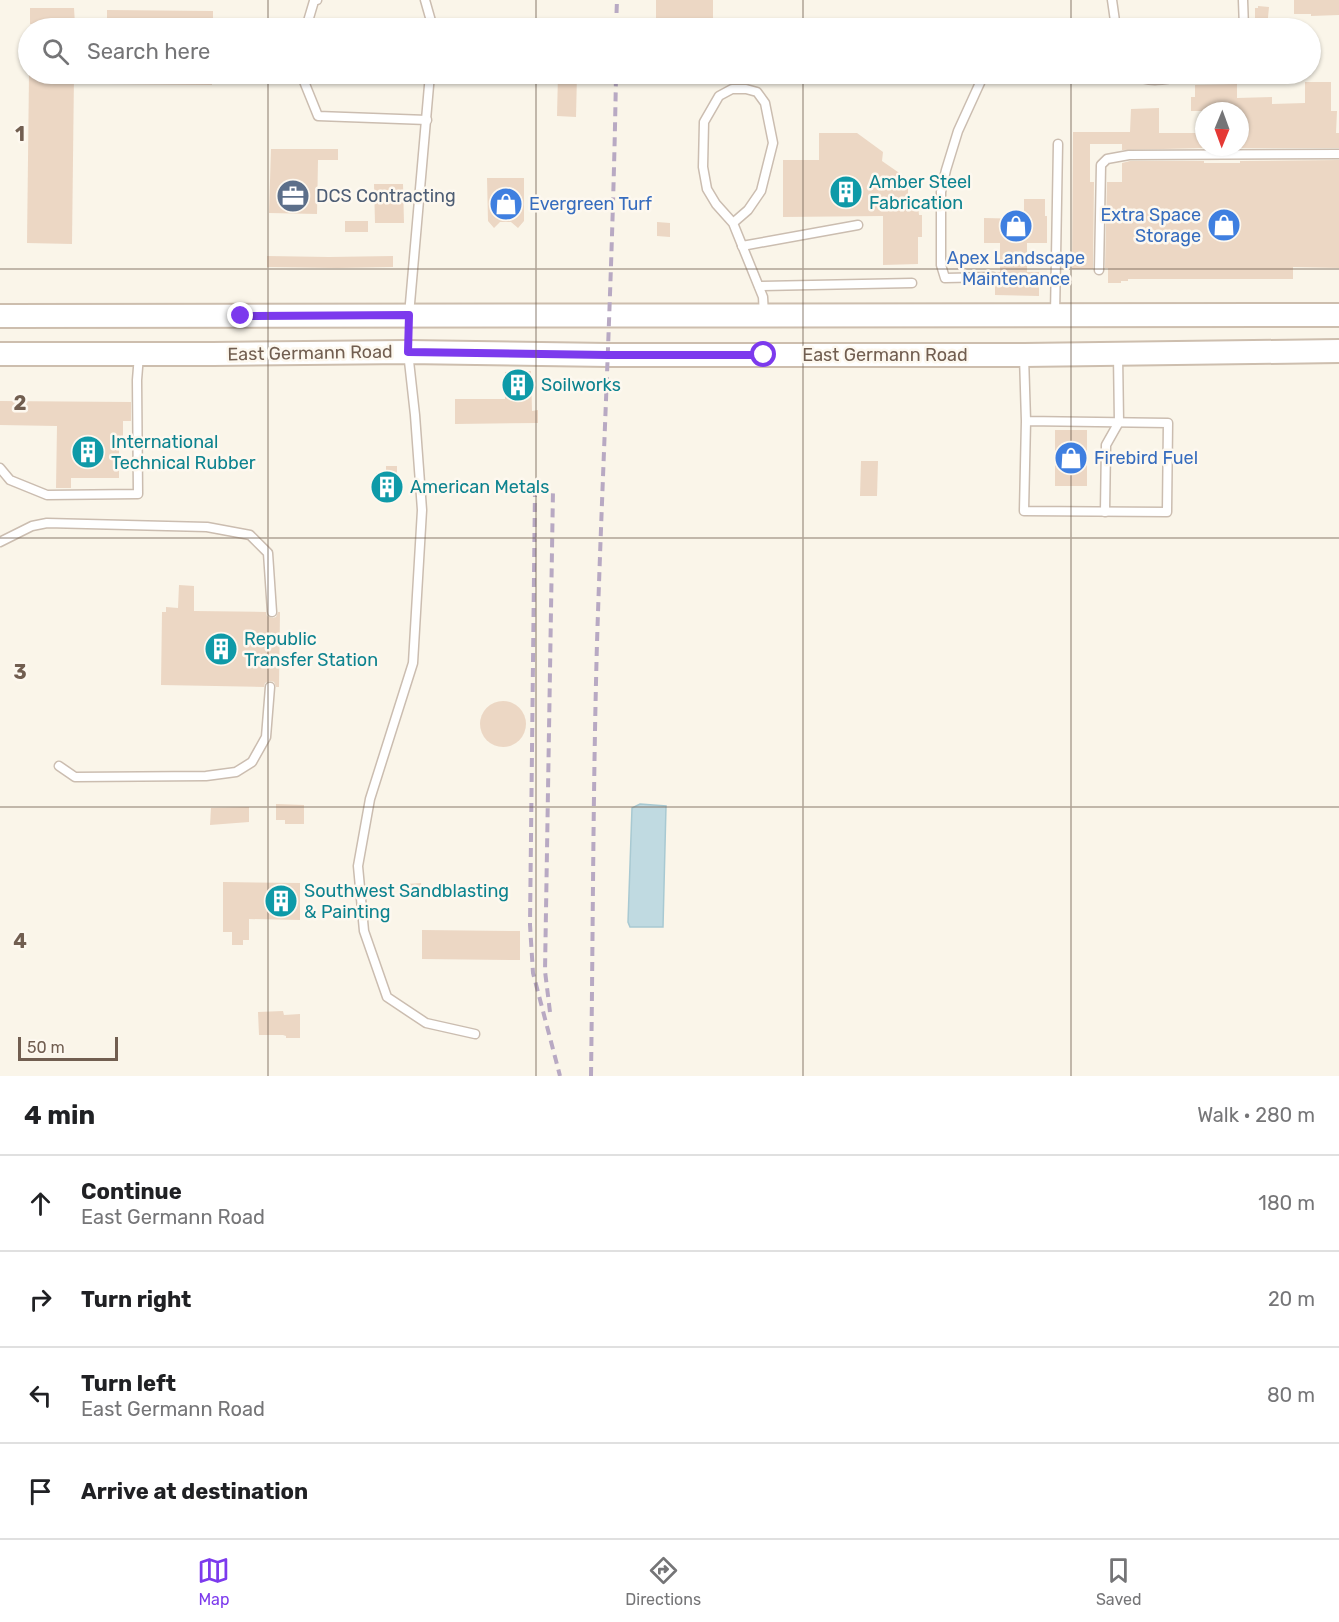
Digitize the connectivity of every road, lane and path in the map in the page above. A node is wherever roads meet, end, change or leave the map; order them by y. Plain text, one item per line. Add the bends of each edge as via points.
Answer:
1 (317, 0) edge
2 (425, 0) edge
3 (1112, 0) edge
4 (1243, 0) edge
5 (309, 18) edge
6 (430, 18) edge
7 (1115, 18) edge
8 (1244, 18) edge
9 (305, 84) edge
10 (429, 84) edge
11 (979, 84) edge
12 (427, 120) junction
13 (1058, 144) dead end
14 (1339, 154) edge
15 (733, 223) junction
16 (858, 225) dead end
17 (742, 246) junction
18 (1099, 270) dead end
19 (993, 277) dead end
20 (912, 284) dead end
21 (759, 286) junction
22 (409, 315) junction
23 (764, 315) junction
24 (1339, 315) edge
25 (0, 316) edge
26 (946, 316) junction
27 (1023, 316) junction
28 (1055, 316) junction
29 (1339, 351) edge
30 (408, 352) junction
31 (0, 354) edge
32 (139, 354) junction
33 (1119, 354) junction
34 (764, 355) junction
35 (948, 355) junction
36 (1024, 355) junction
37 (1026, 421) junction
38 (1119, 422) junction
39 (0, 468) edge
40 (1105, 512) junction
41 (0, 542) edge
42 (272, 612) dead end
43 (270, 687) dead end
44 (59, 766) dead end
45 (476, 1034) dead end

1 - 5 lane
2 - 6 lane
3 - 7 lane
4 - 8 lane
9 - 12 lane via 318,116
10 - 12 lane
11 - 19 lane via 958,131 941,192 941,265 945,278
12 - 22 lane
13 - 28 lane
14 - 18 lane via 1129,155 1107,159 1101,165
15 - 15 lane via 707,189 703,167 704,122 719,96 746,89 757,92 765,103 773,143 761,190 748,210
15 - 17 lane
16 - 17 lane
17 - 21 lane
20 - 21 lane
21 - 23 lane
22 - 23 main road, East Germann Road
22 - 25 main road, East Germann Road
22 - 30 main road
23 - 26 main road, East Germann Road
23 - 34 main road
24 - 28 main road, East Germann Road
26 - 27 main road, East Germann Road
26 - 35 main road
27 - 28 main road, East Germann Road
27 - 36 main road
29 - 33 main road, East Germann Road
30 - 32 main road, East Germann Road
30 - 34 main road, East Germann Road
30 - 45 lane via 422,510 414,663 370,799 358,866 364,931 387,997 426,1023
31 - 32 main road, East Germann Road
32 - 39 lane via 138,494 47,495 10,480
33 - 36 main road, East Germann Road
33 - 38 lane
34 - 35 main road, East Germann Road
35 - 36 main road, East Germann Road
36 - 37 lane
37 - 38 lane
37 - 40 lane via 1024,511
38 - 40 lane via 1106,445
38 - 40 lane via 1168,423 1167,512
41 - 42 lane via 33,526 47,524 207,527 250,535 268,553
43 - 44 lane via 266,737 252,762 236,772 206,776 75,777

